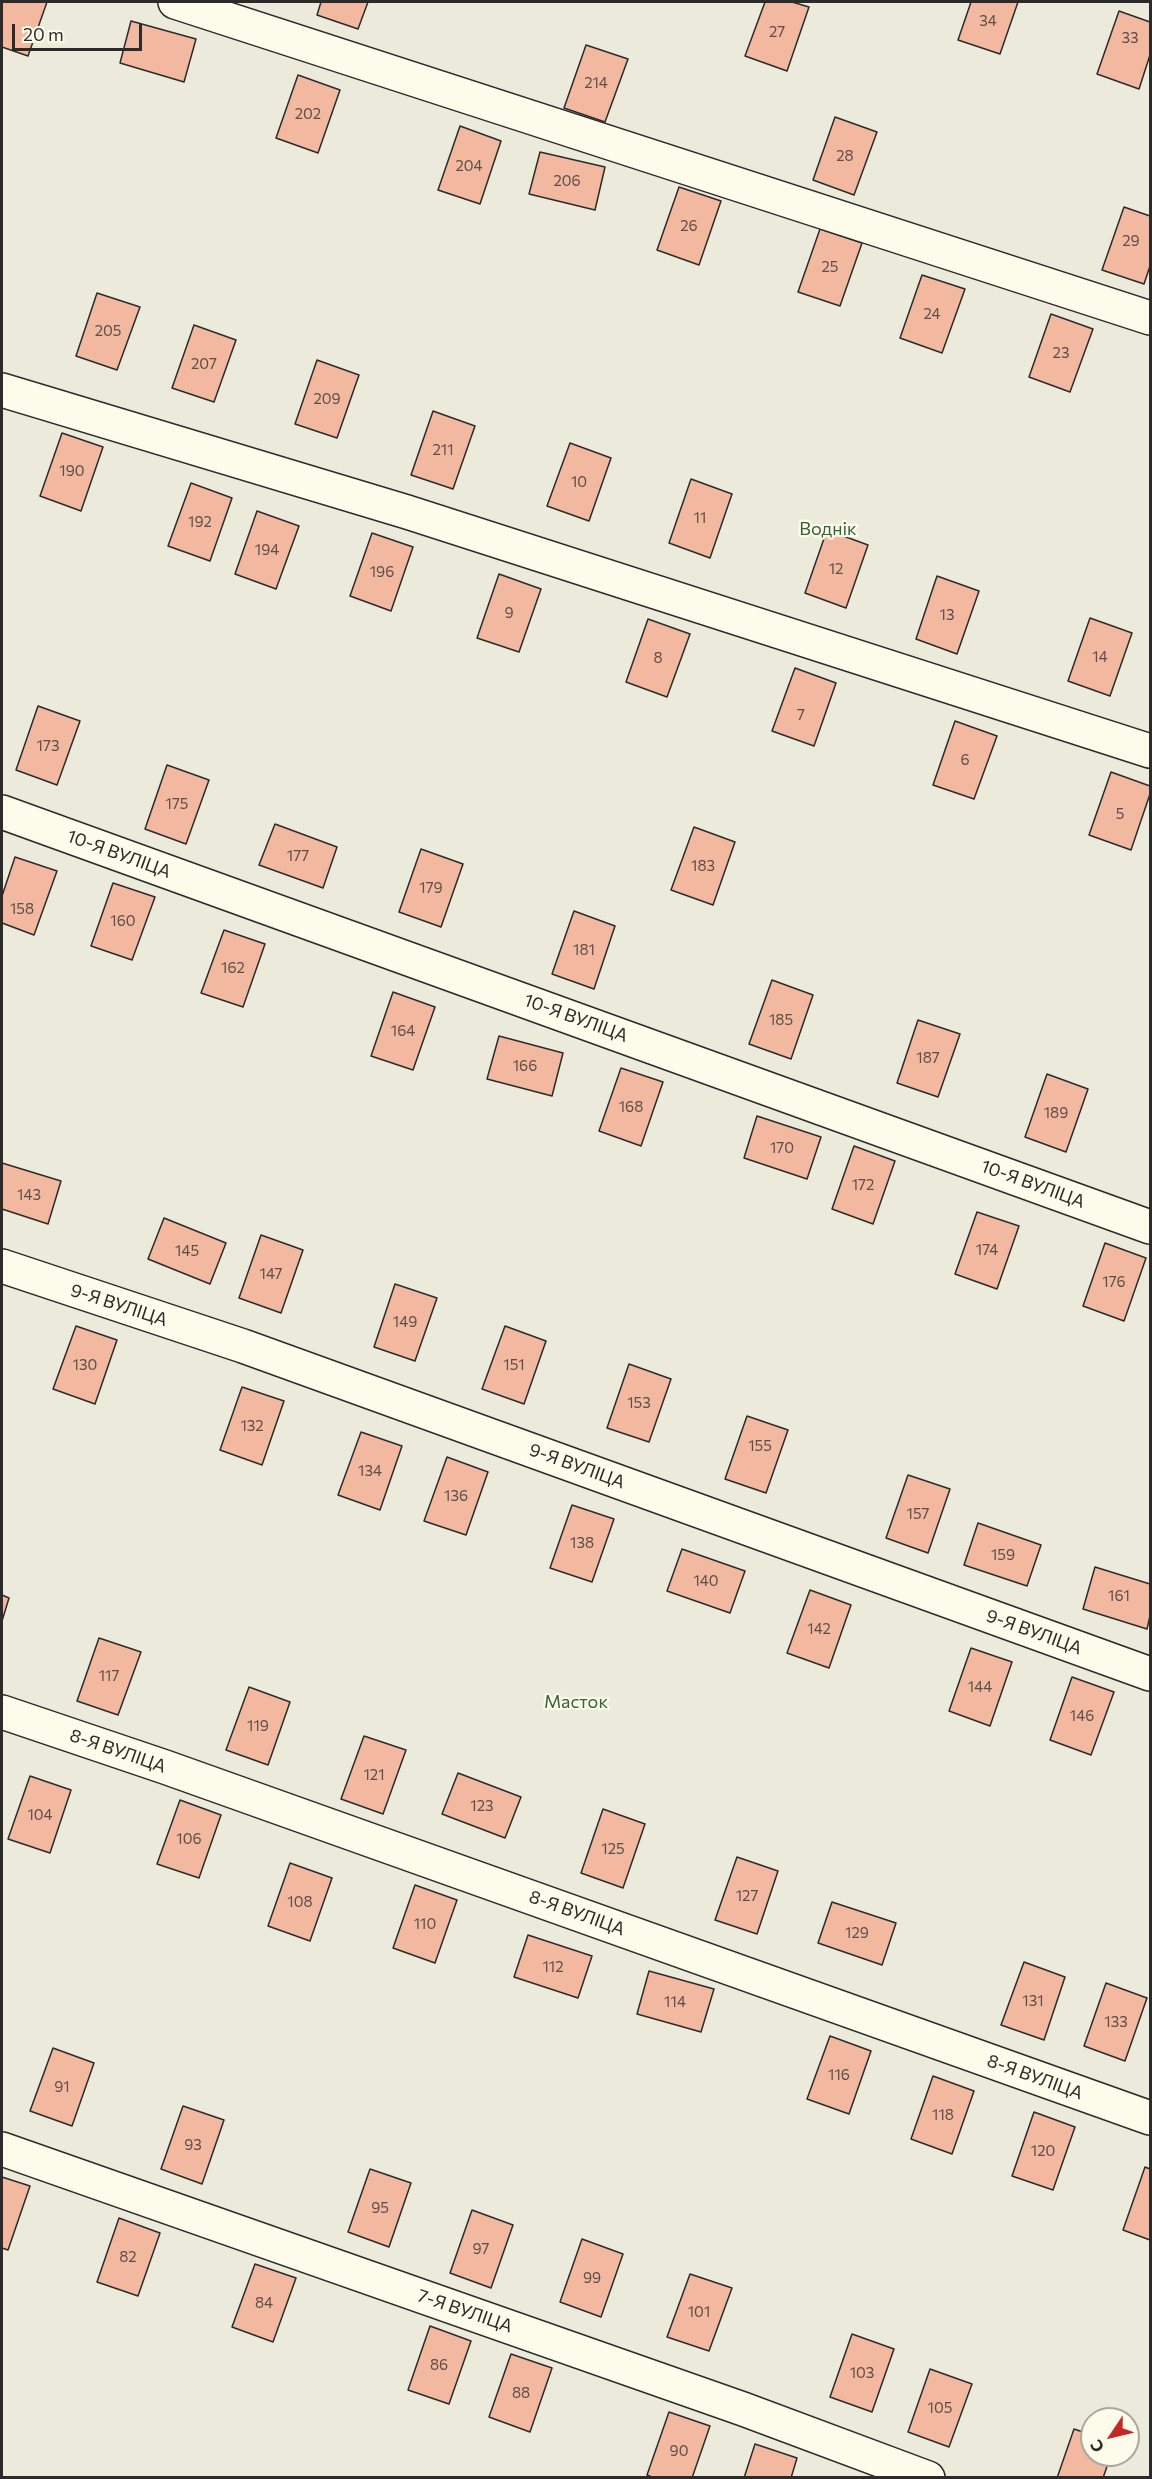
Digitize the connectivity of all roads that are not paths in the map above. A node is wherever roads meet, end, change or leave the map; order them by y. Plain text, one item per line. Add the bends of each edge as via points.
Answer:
1 (176, 2) edge
2 (1150, 318) edge
3 (2, 390) edge
4 (1150, 751) edge
5 (2, 812) edge
6 (1150, 1227) edge
7 (2, 1266) edge
8 (1150, 1674) edge
9 (2, 1712) edge
10 (1150, 2118) edge
11 (2, 2149) edge
12 (928, 2478) edge

1 - 2 street
3 - 4 street via 407,512
5 - 6 street, 10-Я ВУЛІЦА
7 - 8 street, 9-Я ВУЛІЦА via 243,1346
9 - 10 street, 8-Я ВУЛІЦА
11 - 12 street, 7-Я ВУЛІЦА

